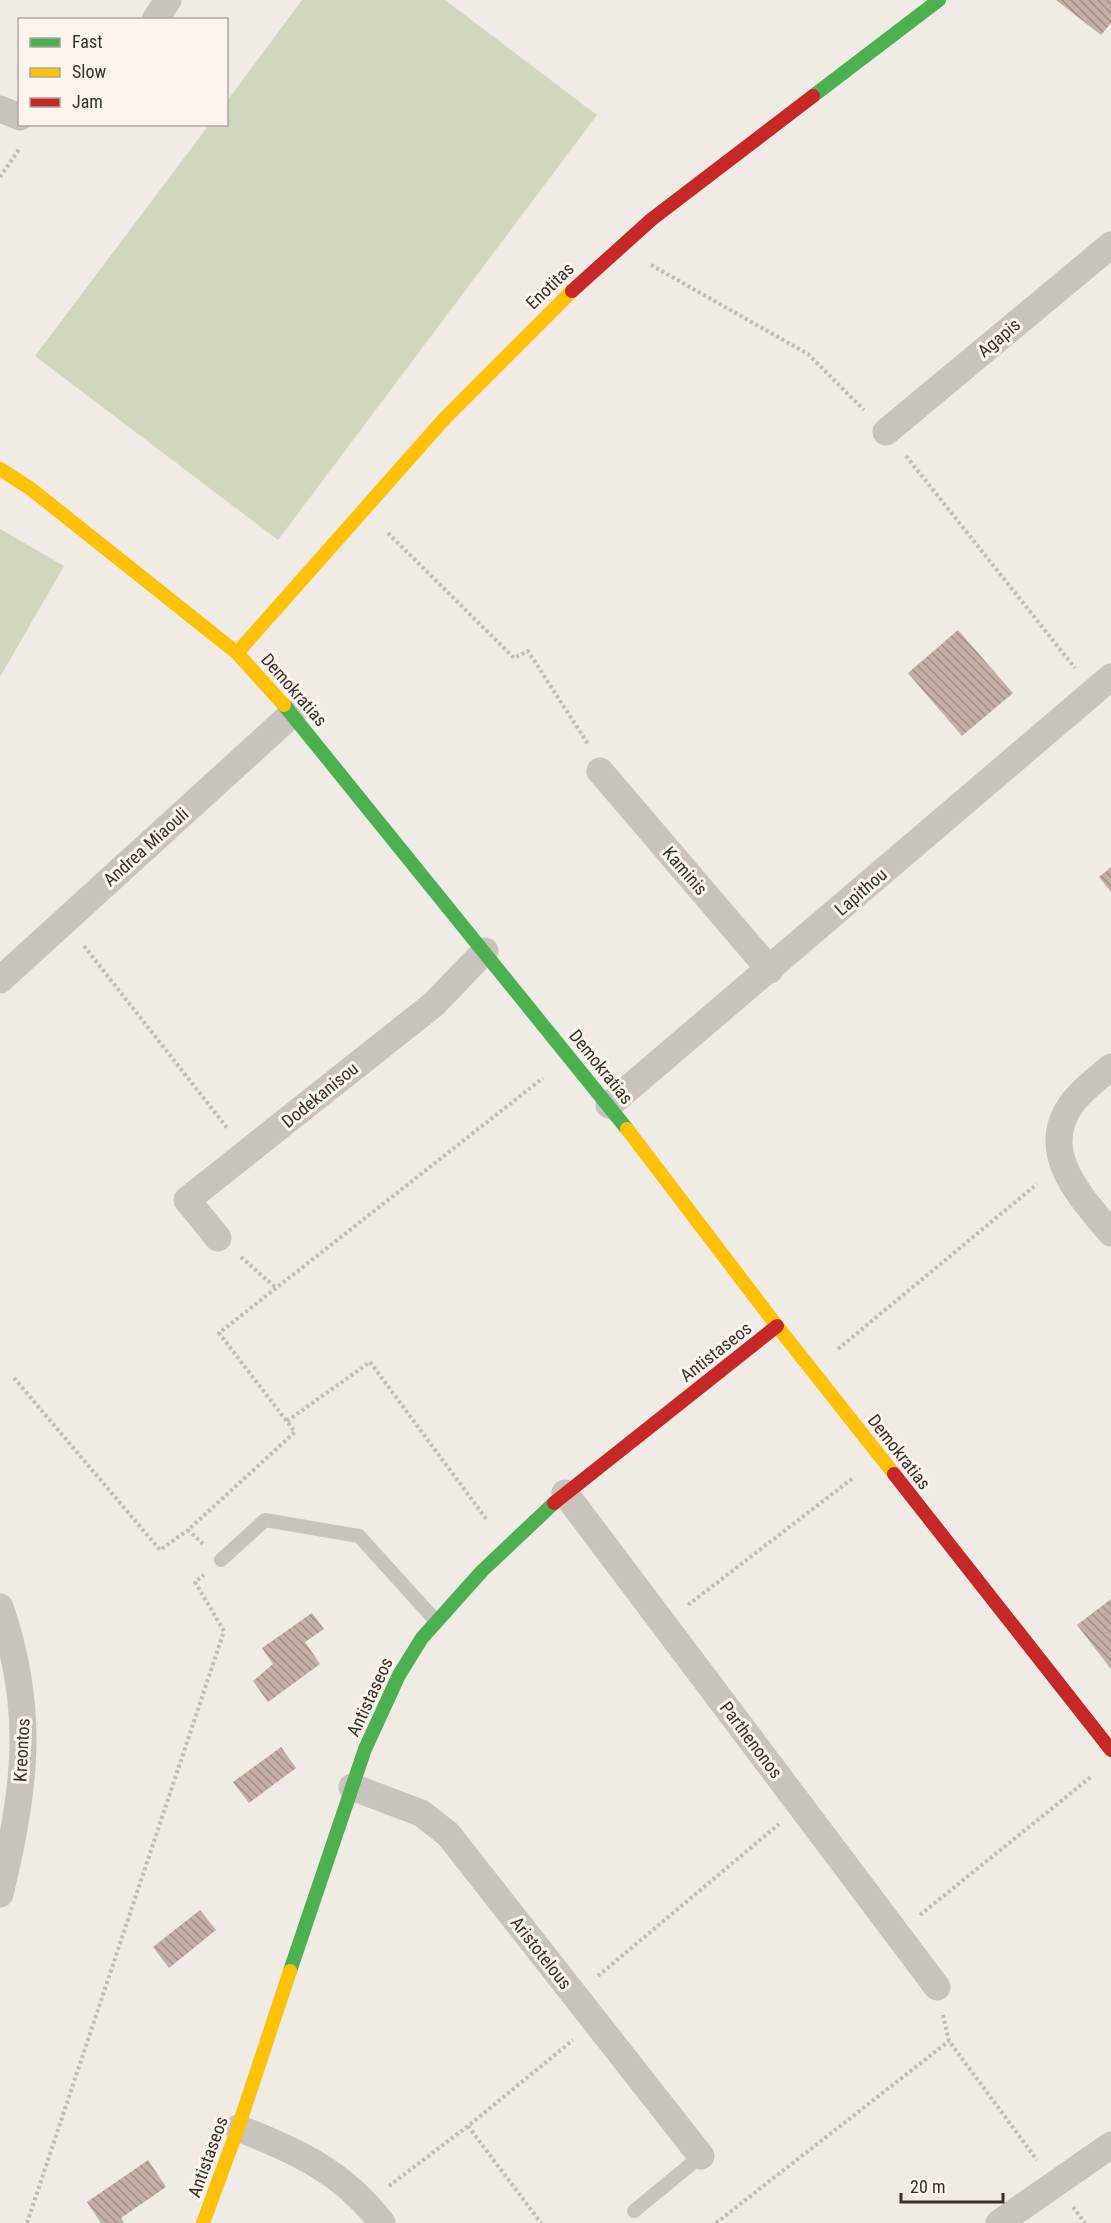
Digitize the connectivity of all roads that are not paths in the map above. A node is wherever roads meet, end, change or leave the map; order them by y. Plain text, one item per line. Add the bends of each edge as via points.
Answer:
1 (168, 0) edge
2 (939, 0) edge
3 (156, 18) edge
4 (0, 109) edge
5 (22, 130) edge
6 (1111, 245) edge
7 (886, 432) dead end
8 (0, 469) edge
9 (237, 653) junction
10 (1111, 677) edge
11 (292, 714) junction
12 (600, 771) road end
13 (485, 951) junction
14 (770, 970) junction
15 (0, 980) edge
16 (1111, 1067) edge
17 (609, 1105) junction
18 (1111, 1233) edge
19 (218, 1238) road end
20 (777, 1326) junction
21 (566, 1493) junction
22 (221, 1560) road end
23 (0, 1607) edge
24 (436, 1621) junction
25 (1111, 1750) edge
26 (352, 1787) junction
27 (0, 1894) edge
28 (936, 1987) road end
29 (238, 2128) junction
30 (1111, 2145) edge
31 (701, 2156) joint
32 (634, 2211) dead end
33 (375, 2213) edge
34 (203, 2223) edge
35 (999, 2223) edge

1 - 3 street
2 - 9 street, Enotitas via 652,219 589,274 445,418
4 - 5 street
6 - 7 street, Agapis
8 - 9 street, Demokratias via 31,489
9 - 11 street, Demokratias
10 - 14 street, Lapithou
11 - 13 street, Demokratias
11 - 15 street, Andrea Miaouli
12 - 14 street, Kaminis
13 - 17 street, Demokratias
13 - 19 street, Dodekanisou via 434,1004 187,1200
14 - 17 street, Lapithou
16 - 18 street via 1067,1111 1060,1152 1075,1189
17 - 20 street, Demokratias
20 - 21 street, Antistaseos
20 - 25 street, Demokratias
21 - 24 street, Antistaseos
21 - 28 street, Parthenonos
22 - 24 lane via 265,1520 359,1536
23 - 27 street, Kreontos via 20,1680 24,1734 18,1810
24 - 26 street, Antistaseos via 399,1675
26 - 29 street, Antistaseos
26 - 31 street, Aristotelous via 421,1813 448,1834
29 - 33 street via 300,2154 342,2182
29 - 34 street, Antistaseos
30 - 35 street
31 - 32 lane

